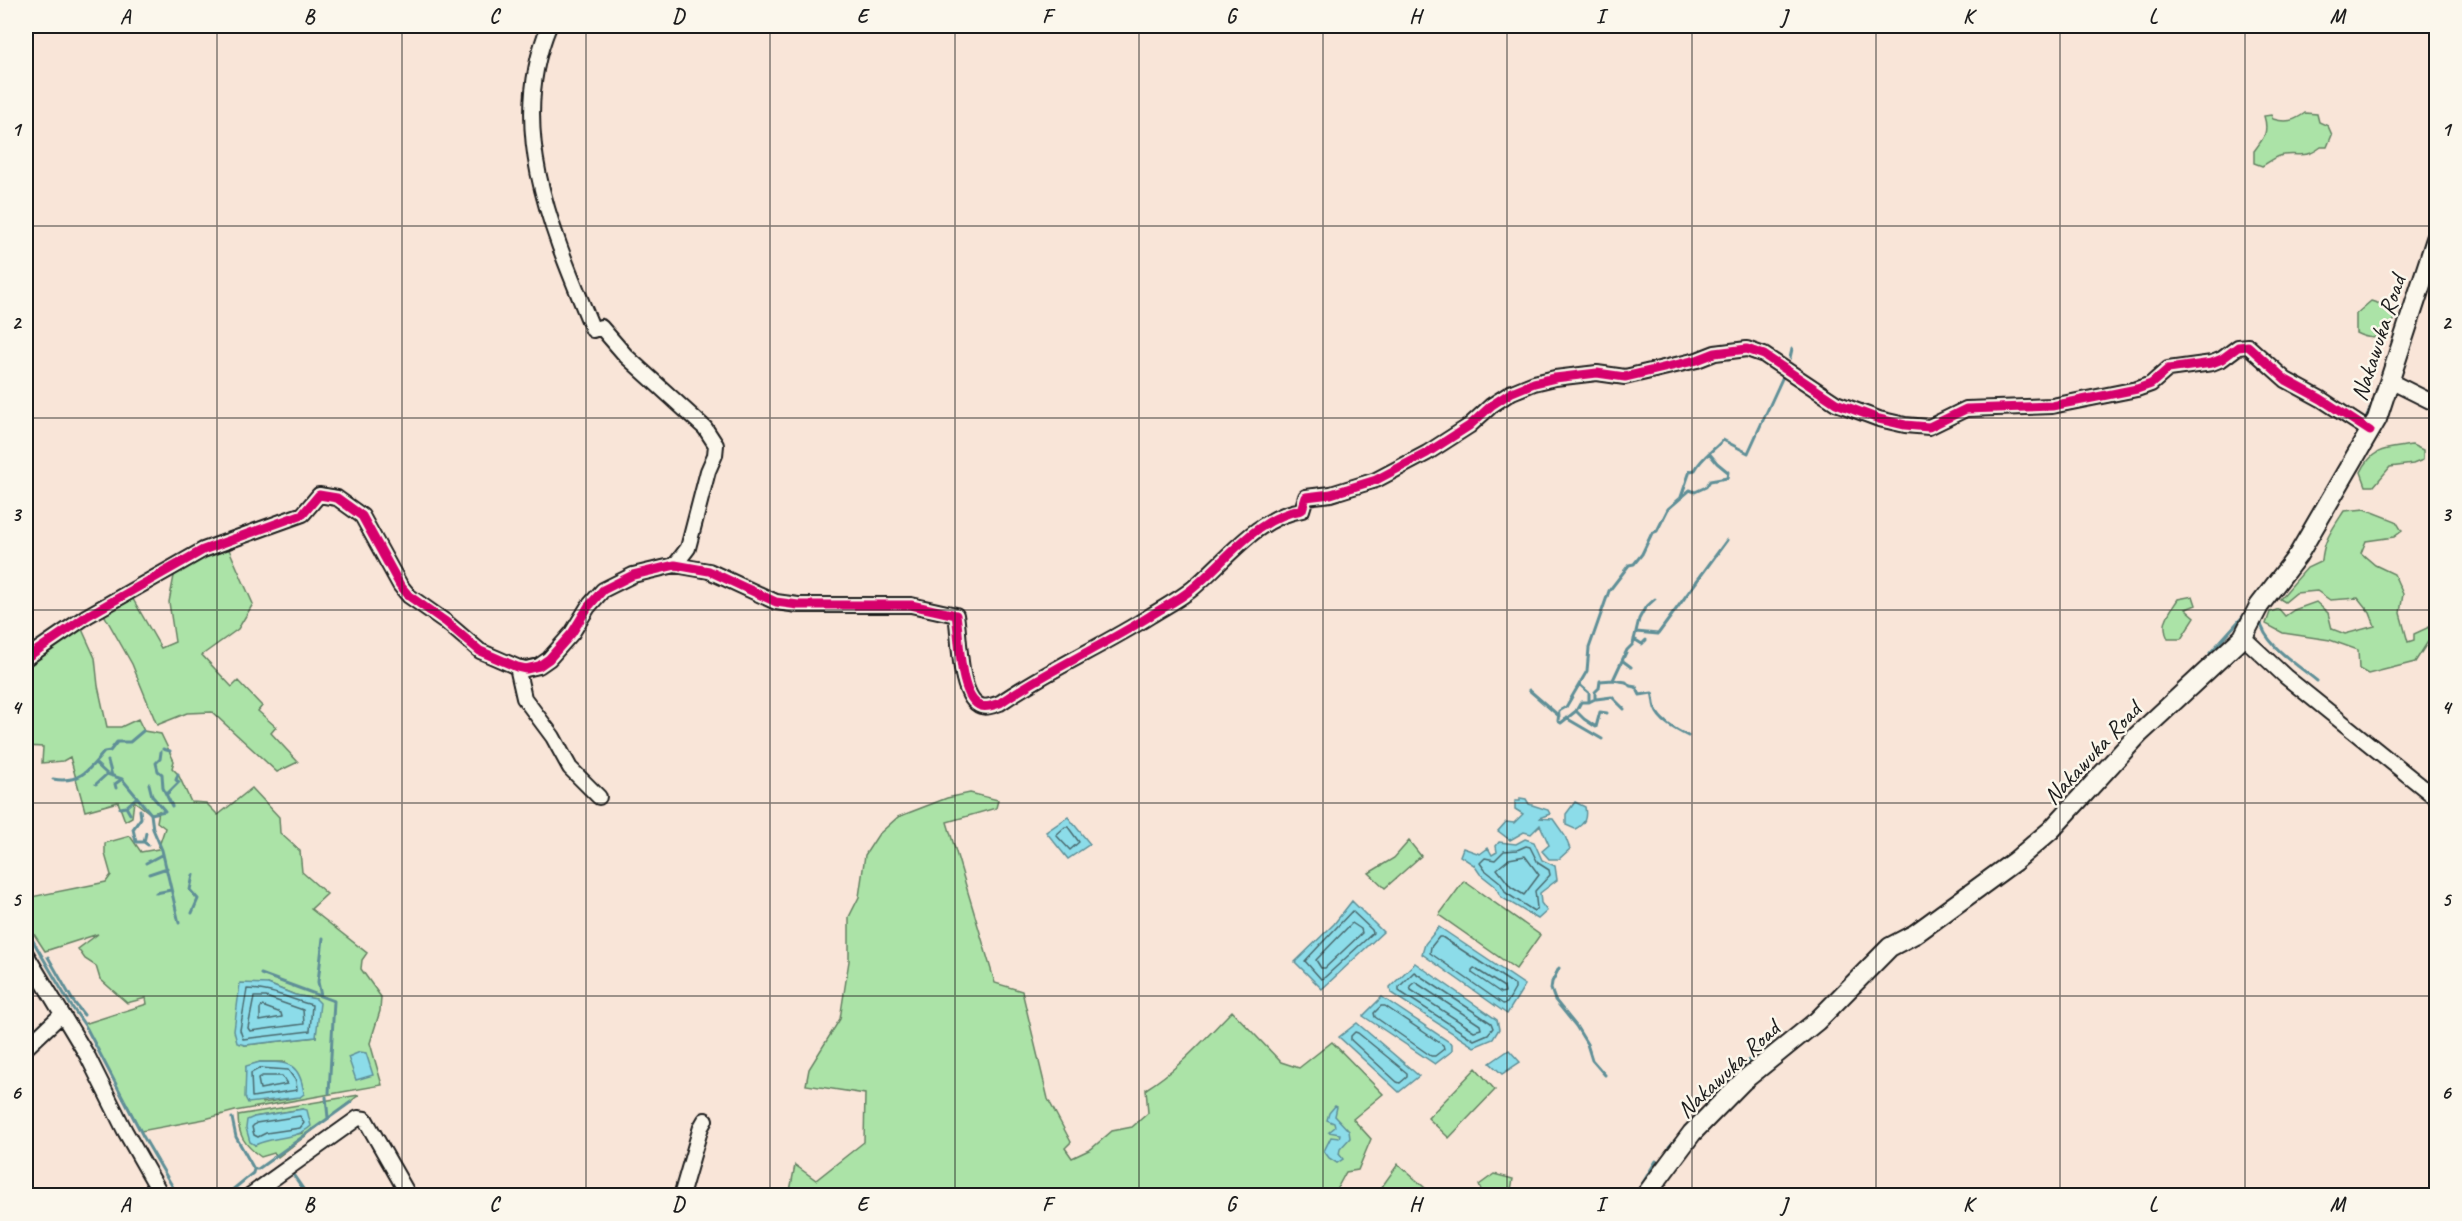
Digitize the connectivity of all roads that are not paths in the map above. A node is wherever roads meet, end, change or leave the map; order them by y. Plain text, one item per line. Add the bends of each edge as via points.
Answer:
1 (549, 26) edge
2 (2436, 239) edge
3 (2390, 381) junction
4 (2436, 404) edge
5 (2370, 432) junction
6 (688, 548) junction
7 (675, 565) junction
8 (709, 571) junction
9 (2243, 637) junction
10 (26, 658) edge
11 (517, 667) junction
12 (599, 797) dead end
13 (2436, 798) edge
14 (26, 954) edge
15 (61, 1015) junction
16 (26, 1048) edge
17 (705, 1120) dead end
18 (162, 1196) edge
19 (249, 1196) edge
20 (408, 1196) edge
21 (681, 1196) edge
22 (1645, 1196) edge

1 - 6 street via 537,52 532,145 565,262 593,330 601,327 626,356 705,428 716,445
2 - 3 main road, Nakawuka Road
3 - 4 street
3 - 5 main road, Nakawuka Road
5 - 8 street via 2286,380 2248,346 2238,347 2212,363 2168,369 2151,384 2137,389 2052,406 1966,409 1929,427 1879,419 1836,403 1764,355 1747,349 1714,353 1625,377 1597,373 1555,378 1512,392 1428,453 1376,480 1330,494 1306,496 1302,510 1272,520 1252,533 1191,590 1126,632 1072,659 1000,704 989,706 975,702 967,686 956,615 911,605 776,602
5 - 9 main road, Nakawuka Road via 2298,555 2259,606
6 - 7 street
6 - 8 street
7 - 8 street
7 - 11 street via 633,575 603,590 549,659 539,666
9 - 13 street via 2286,677
9 - 22 main road, Nakawuka Road via 2138,735 2052,830 1915,934 1890,947 1817,1021 1743,1081 1692,1133
10 - 11 street via 87,616 203,550 303,514 319,495 337,498 362,516 409,596 480,651
11 - 12 street via 524,698 570,768
14 - 15 street
15 - 16 street
15 - 18 street via 88,1057
17 - 21 street
19 - 20 street via 358,1118 365,1119

